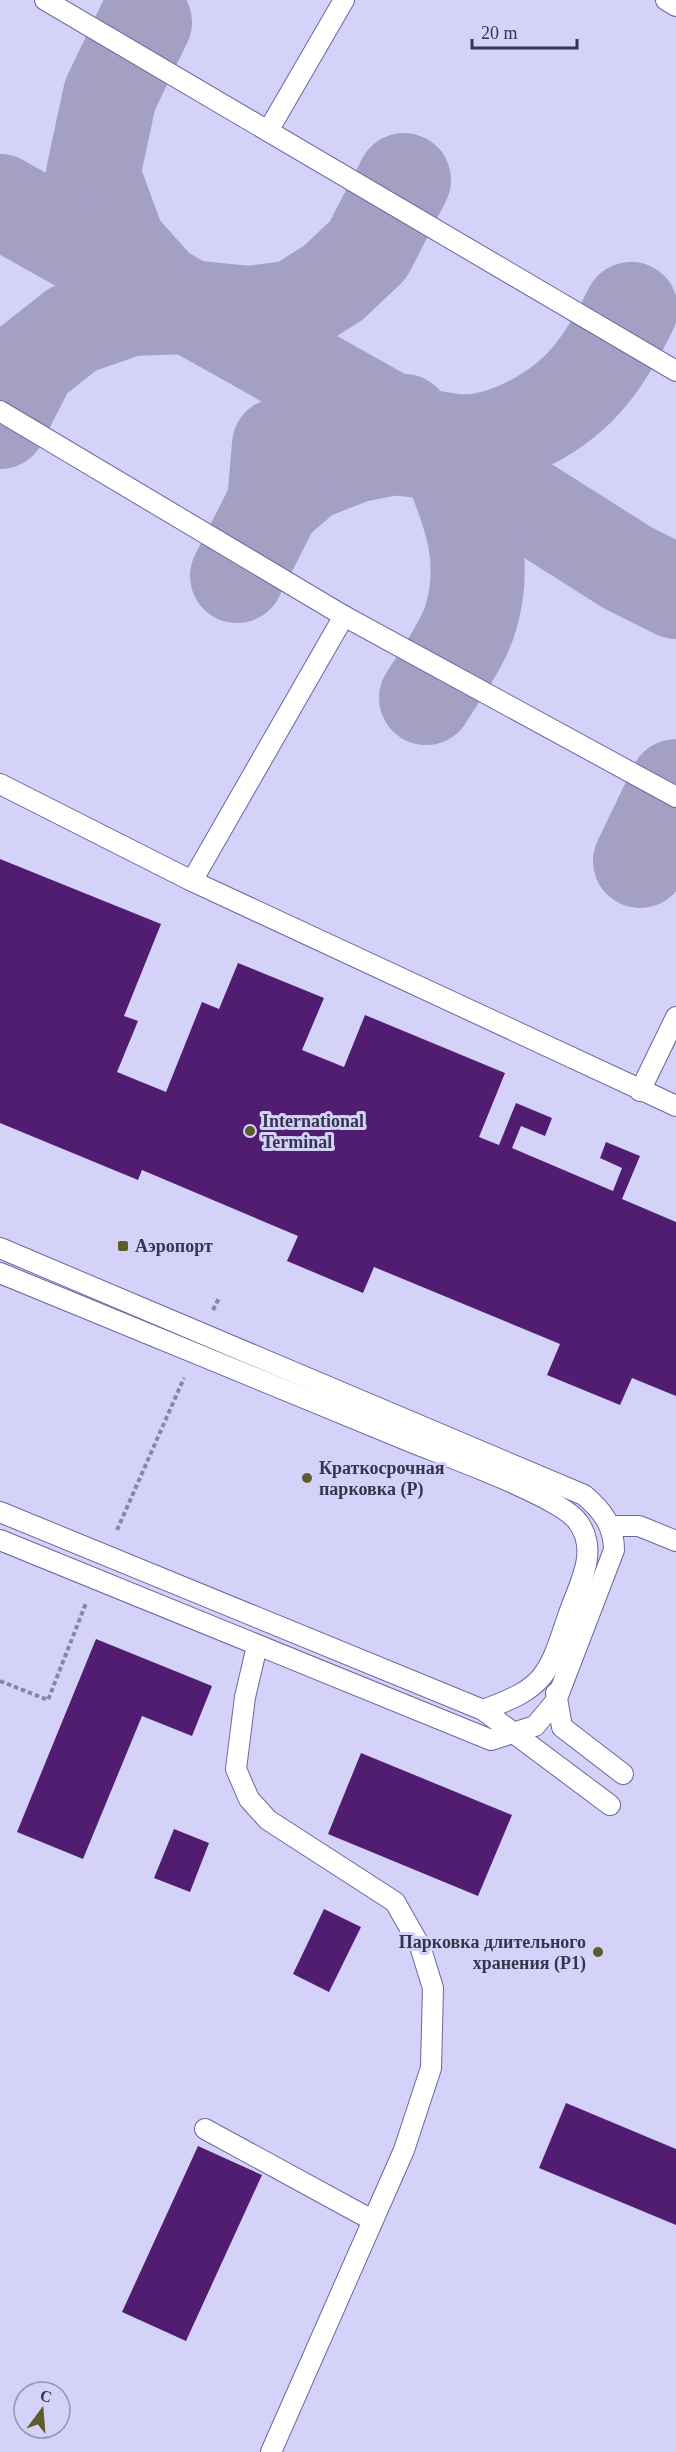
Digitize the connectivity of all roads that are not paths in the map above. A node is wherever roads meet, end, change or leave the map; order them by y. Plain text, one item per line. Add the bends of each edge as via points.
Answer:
1 (45, 0) edge
2 (344, 0) edge
3 (666, 0) edge
4 (676, 6) edge
5 (268, 131) junction
6 (676, 371) edge
7 (0, 411) edge
8 (344, 616) junction
9 (0, 784) edge
10 (676, 796) edge
11 (192, 881) junction
12 (676, 1017) edge
13 (640, 1091) junction
14 (676, 1106) edge
15 (0, 1248) edge
16 (0, 1273) edge
17 (0, 1512) edge
18 (610, 1526) junction
19 (0, 1540) edge
20 (676, 1541) edge
21 (257, 1646) junction
22 (554, 1660) junction
23 (556, 1701) junction
24 (483, 1710) junction
25 (512, 1733) junction
26 (491, 1740) junction
27 (547, 1760) junction
28 (623, 1774) dead end
29 (610, 1805) dead end
30 (205, 2129) dead end
31 (372, 2220) junction
32 (271, 2452) edge

1 - 5 lane
2 - 5 lane
3 - 4 lane
5 - 6 lane
7 - 8 lane
8 - 10 lane
8 - 11 lane
9 - 11 lane
11 - 13 lane
12 - 13 lane
13 - 14 lane
15 - 18 lane via 584,1495
16 - 22 lane via 565,1508 585,1536 587,1562
17 - 24 lane
18 - 20 lane via 639,1526
18 - 23 lane via 614,1542 612,1559
19 - 21 lane
21 - 26 lane
21 - 31 lane via 245,1697 236,1769 249,1799 268,1820 395,1902 420,1946 433,1988 431,2068 404,2150
22 - 23 lane
22 - 24 lane via 538,1683 518,1698
23 - 25 lane via 535,1726
23 - 28 lane via 562,1727
24 - 25 lane
25 - 26 lane
25 - 27 lane
26 - 27 lane
27 - 29 lane
30 - 31 lane
31 - 32 lane

